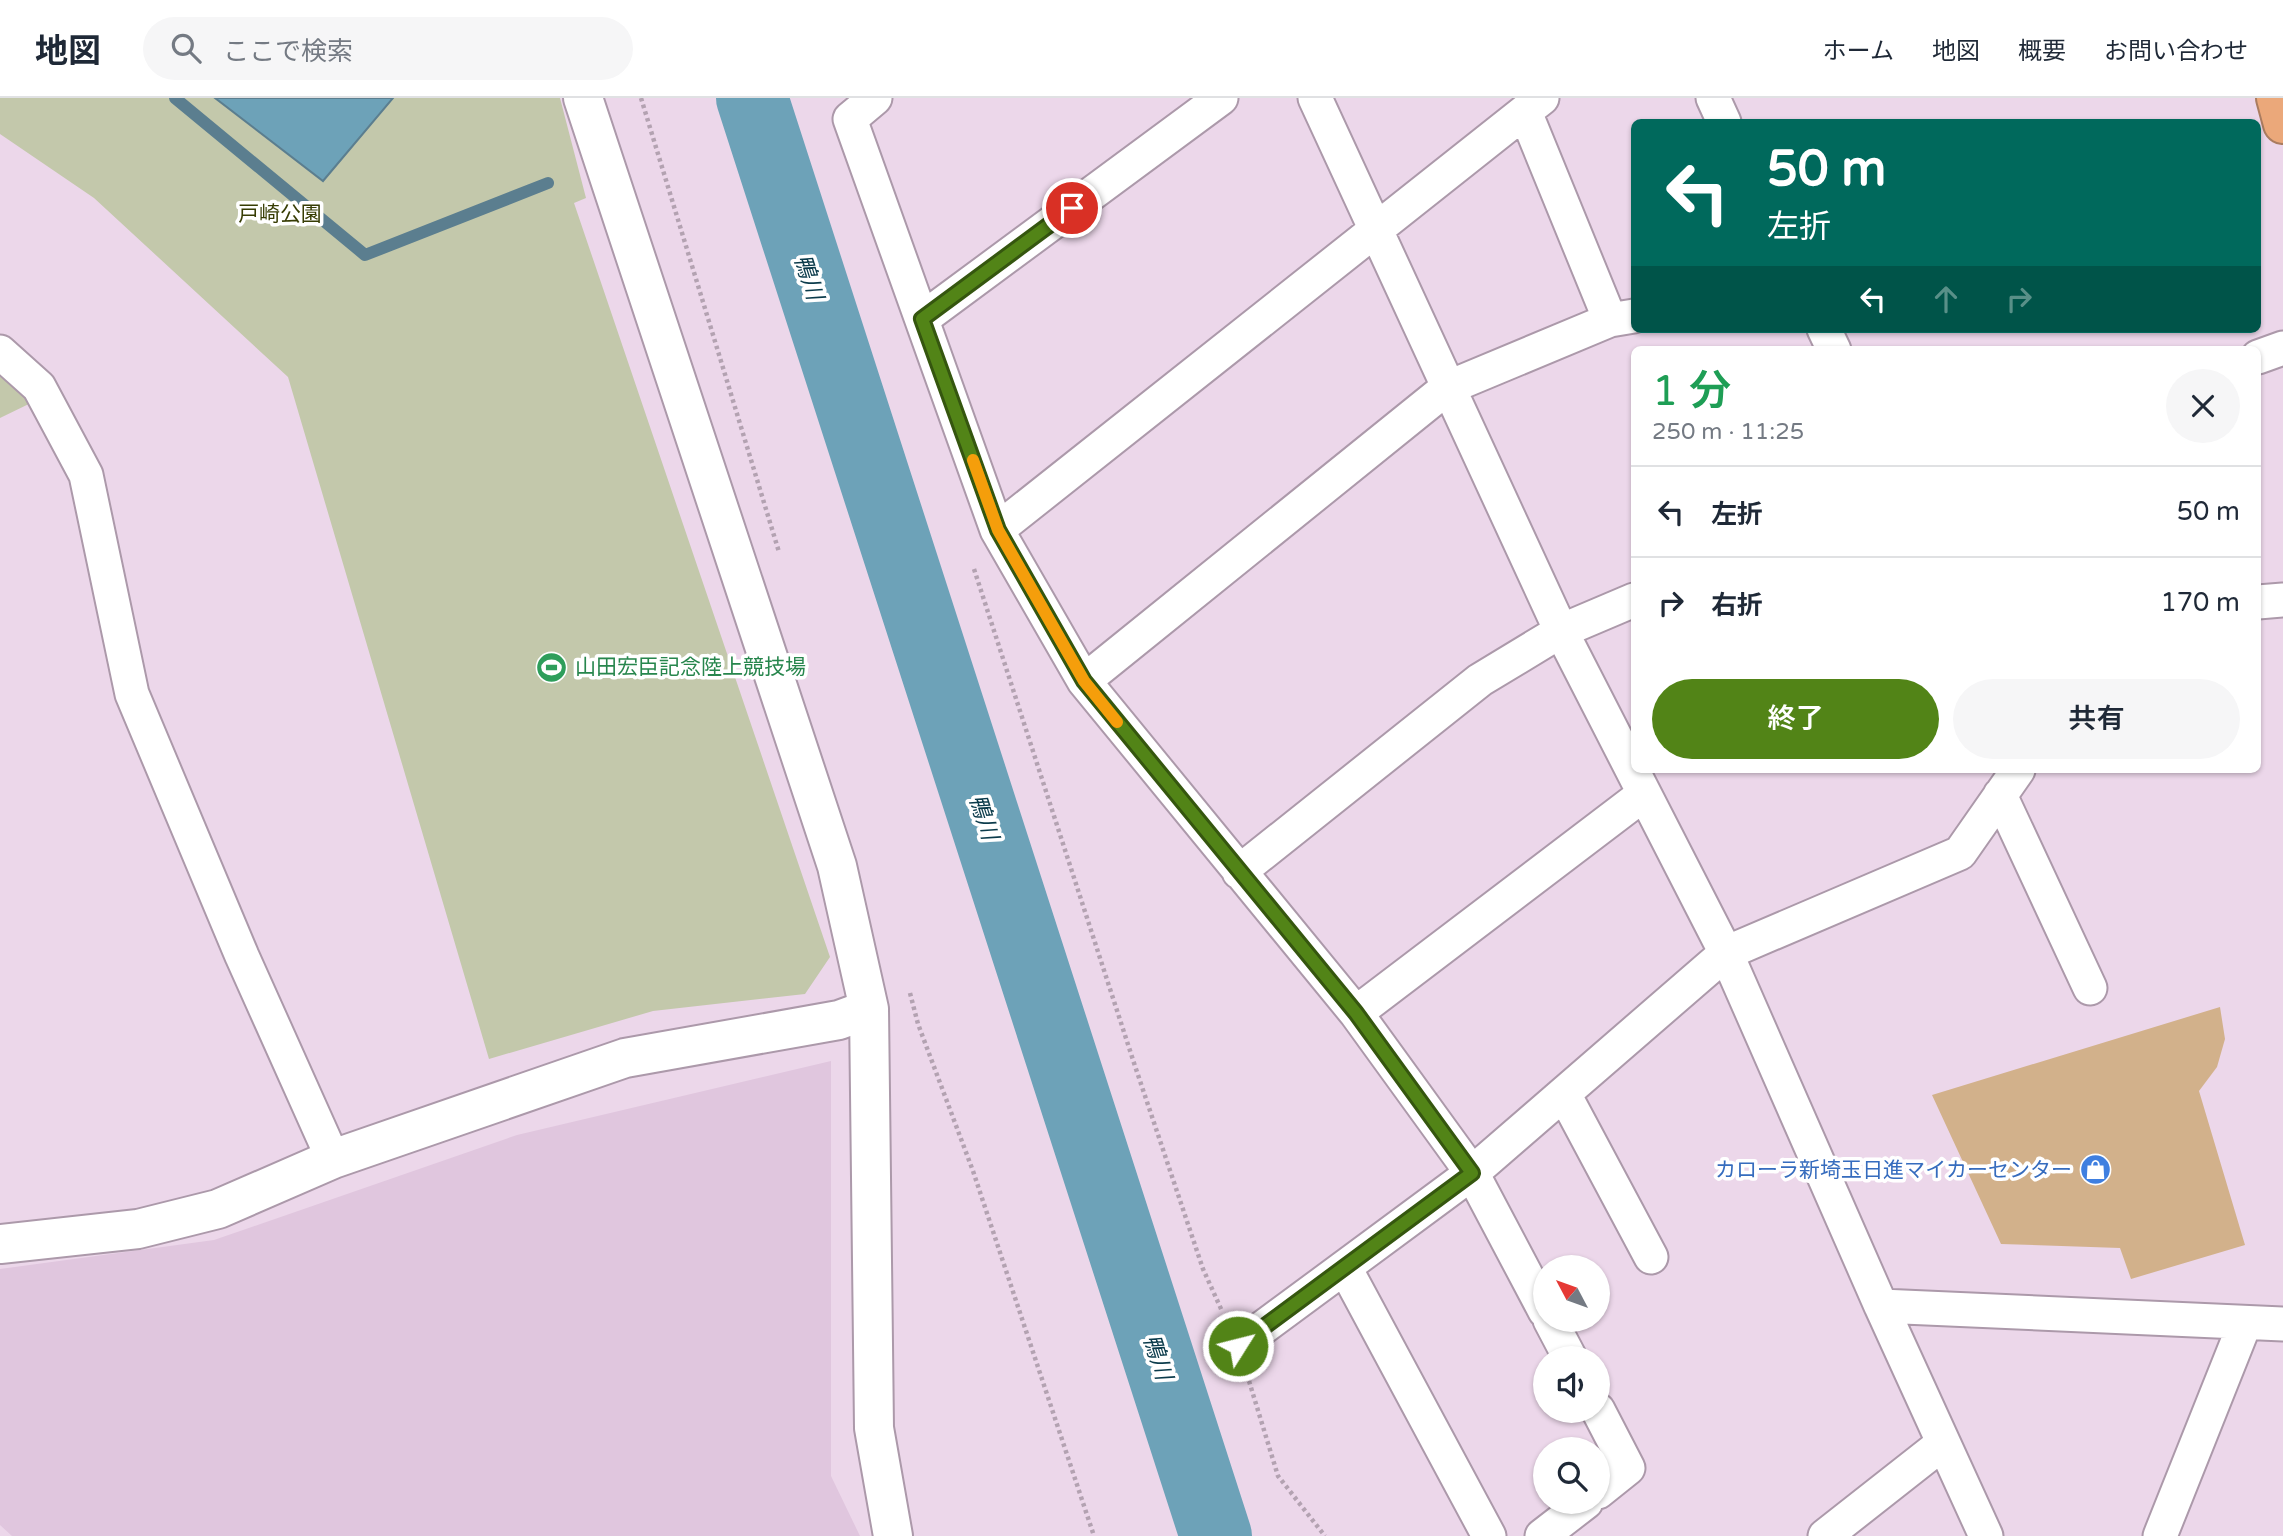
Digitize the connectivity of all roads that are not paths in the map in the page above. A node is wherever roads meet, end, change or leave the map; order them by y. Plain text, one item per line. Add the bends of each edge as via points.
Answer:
1 (583, 98) edge
2 (875, 98) edge
3 (1221, 98) edge
4 (1315, 98) edge
5 (1713, 98) edge
6 (2276, 98) edge
7 (1533, 105) edge
8 (1723, 119) edge
9 (2283, 124) edge
10 (1373, 230) junction
11 (1622, 318) edge
12 (922, 319) junction
13 (2283, 348) edge
14 (0, 352) edge
15 (2261, 357) edge
16 (1447, 388) junction
17 (998, 530) junction
18 (2283, 600) edge
19 (1631, 601) edge
20 (2261, 601) edge
21 (1561, 631) junction
22 (1084, 681) junction
23 (1631, 768) edge
24 (1633, 773) edge
25 (2009, 783) edge
26 (1644, 794) junction
27 (1239, 872) junction
28 (1726, 953) junction
29 (2090, 988) dead end
30 (869, 1009) junction
31 (1356, 1013) junction
32 (1564, 1094) junction
33 (333, 1159) junction
34 (1472, 1173) junction
35 (0, 1244) edge
36 (1651, 1257) dead end
37 (1345, 1268) junction
38 (1533, 1288) edge
39 (1881, 1307) junction
40 (2245, 1323) junction
41 (2283, 1324) edge
42 (1238, 1346) road end
43 (1605, 1423) edge
44 (1942, 1444) junction
45 (1610, 1482) edge
46 (1570, 1514) edge
47 (893, 1536) edge
48 (1489, 1536) edge
49 (1542, 1536) edge
50 (1825, 1536) edge
51 (1986, 1536) edge
52 (2160, 1536) edge

1 - 30 street via 837,866
2 - 12 street via 850,119
3 - 12 street
4 - 10 street
5 - 8 street
6 - 9 highway
7 - 10 street
7 - 11 street
10 - 16 street
10 - 17 street
11 - 16 street
12 - 17 street
13 - 15 street
14 - 33 street via 39,387 86,475 132,694
16 - 21 street
16 - 22 street
17 - 22 street
18 - 20 street
19 - 21 street
21 - 23 street
21 - 27 street via 1480,680
22 - 27 street
24 - 26 street
25 - 28 street via 1960,853
25 - 29 street
26 - 28 street
26 - 31 street
27 - 31 street
28 - 32 street
28 - 39 street
30 - 33 street via 839,1020 625,1058
30 - 47 street via 874,1428
31 - 34 street
32 - 34 street
32 - 36 street
33 - 35 street via 218,1209 138,1229
34 - 37 street
34 - 38 street
37 - 42 street
37 - 48 street
39 - 40 street
39 - 44 street
40 - 41 street
40 - 52 street
43 - 45 street via 1628,1468
44 - 50 street
44 - 51 street
46 - 49 street

